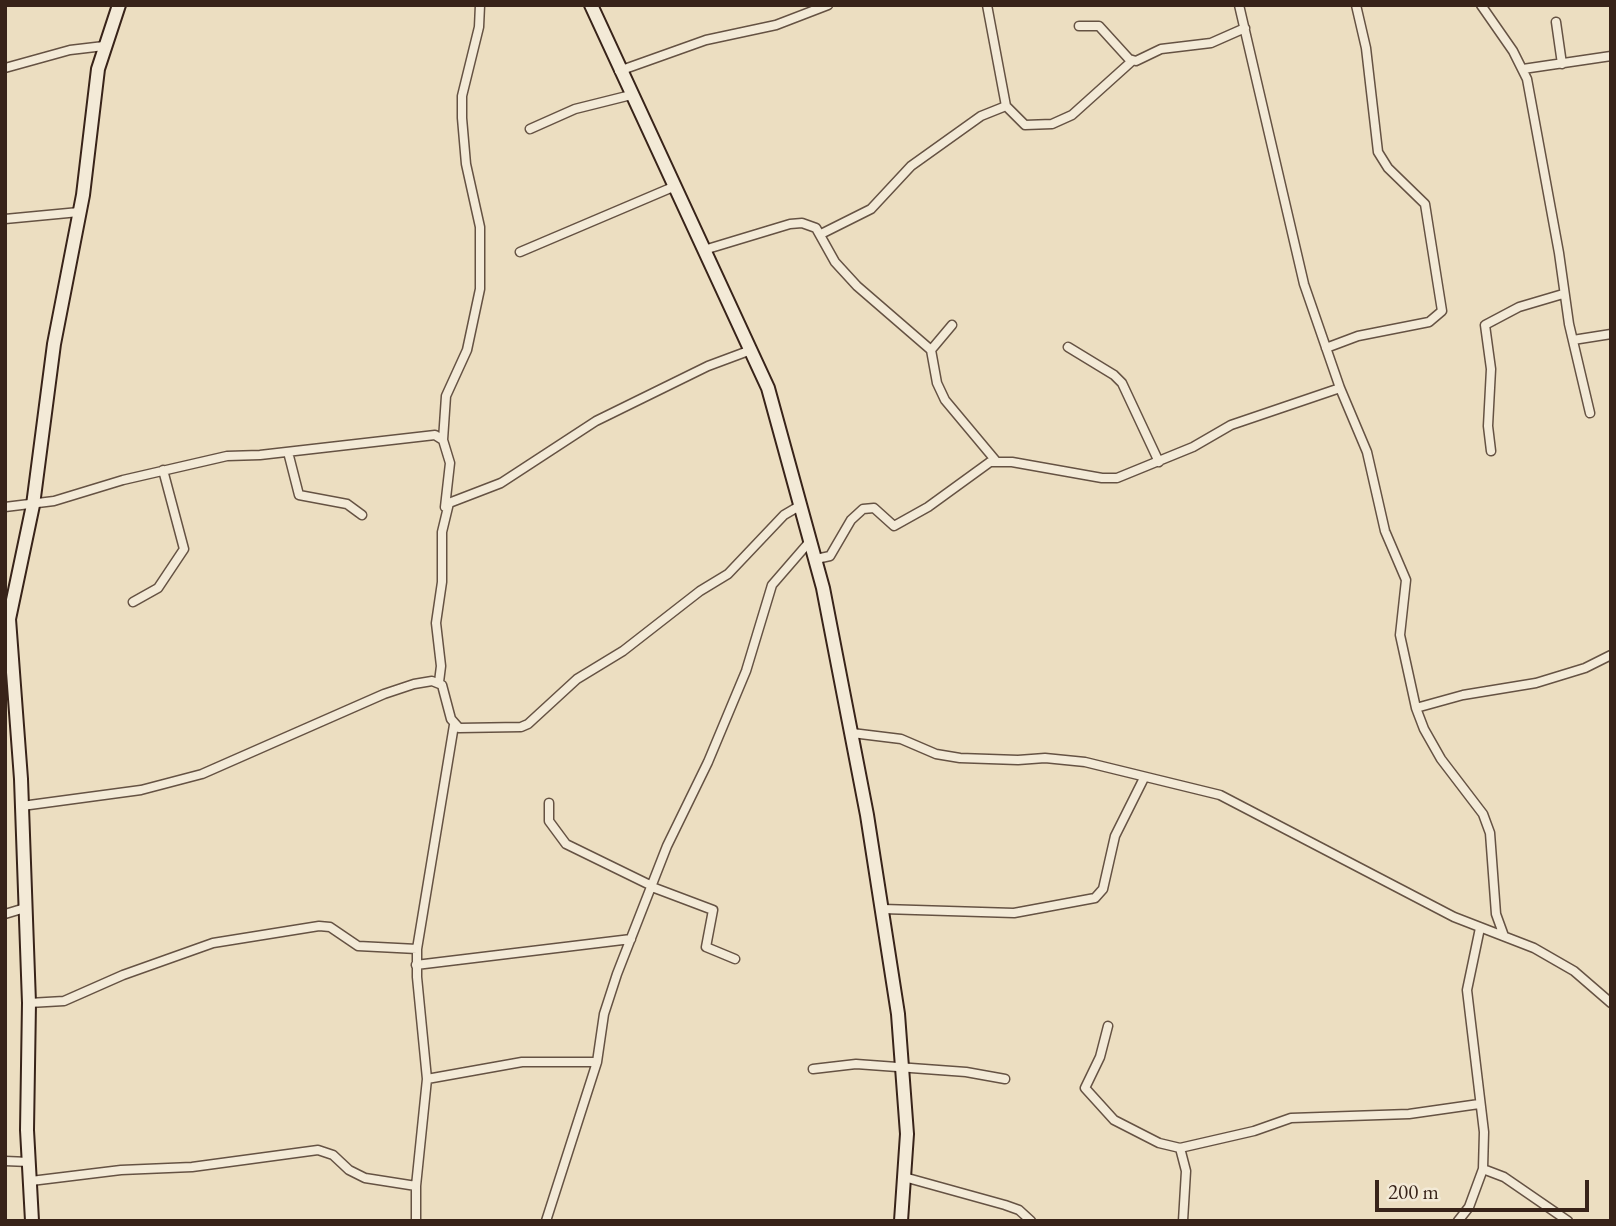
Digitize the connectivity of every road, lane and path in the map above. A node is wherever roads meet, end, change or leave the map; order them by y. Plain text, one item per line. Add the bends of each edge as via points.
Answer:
1 (120, 5) edge
2 (480, 5) edge
3 (591, 5) edge
4 (828, 5) edge
5 (987, 5) edge
6 (1239, 5) edge
7 (1356, 5) edge
8 (1481, 5) edge
9 (1556, 22) dead end
10 (1079, 26) dead end
11 (1245, 28) junction
12 (104, 46) junction
13 (1611, 57) edge
14 (1132, 61) junction
15 (1562, 64) junction
16 (5, 68) edge
17 (1523, 69) junction
18 (620, 71) junction
19 (631, 95) junction
20 (1006, 106) junction
21 (530, 129) dead end
22 (673, 187) junction
23 (79, 212) junction
24 (5, 219) edge
25 (821, 234) junction
26 (704, 250) junction
27 (520, 252) dead end
28 (1563, 294) junction
29 (952, 325) dead end
30 (1611, 334) edge
31 (1573, 340) junction
32 (1068, 347) dead end
33 (1326, 348) junction
34 (751, 349) junction
35 (931, 350) junction
36 (1340, 388) junction
37 (1590, 413) dead end
38 (443, 440) junction
39 (1491, 451) dead end
40 (288, 452) junction
41 (996, 461) junction
42 (1159, 462) junction
43 (163, 470) junction
44 (447, 489) junction
45 (470, 493) junction
46 (33, 505) junction
47 (801, 505) junction
48 (5, 507) edge
49 (445, 510) junction
50 (362, 515) dead end
51 (811, 540) junction
52 (816, 559) junction
53 (133, 602) dead end
54 (1611, 655) edge
55 (9, 676) edge
56 (439, 682) junction
57 (1416, 708) junction
58 (454, 725) junction
59 (852, 733) junction
60 (1144, 778) junction
61 (549, 803) dead end
62 (22, 806) junction
63 (652, 887) junction
64 (25, 908) junction
65 (883, 909) junction
66 (5, 914) edge
67 (1480, 928) junction
68 (1504, 936) junction
69 (631, 939) junction
70 (417, 949) junction
71 (734, 959) dead end
72 (416, 965) junction
73 (29, 1003) junction
74 (1611, 1003) edge
75 (1108, 1026) dead end
76 (597, 1062) junction
77 (904, 1068) junction
78 (813, 1069) dead end
79 (427, 1079) junction
80 (1005, 1079) dead end
81 (1479, 1104) junction
82 (1180, 1148) junction
83 (5, 1161) edge
84 (29, 1162) junction
85 (1483, 1169) junction
86 (904, 1177) junction
87 (31, 1181) junction
88 (416, 1186) junction
89 (32, 1221) edge
90 (416, 1221) edge
91 (546, 1221) edge
92 (901, 1221) edge
93 (1031, 1221) edge
94 (1183, 1221) edge
95 (1458, 1221) edge
96 (1568, 1221) edge

1 - 12 main road
2 - 38 street via 462,118 466,164 481,228 480,289 467,350 446,396
3 - 18 main road
4 - 18 street via 776,25 706,40
5 - 20 street
6 - 11 street
7 - 33 street via 1365,40 1378,152 1424,204 1442,311 1429,322 1357,336
8 - 17 street
9 - 15 street
10 - 14 street via 1099,26
11 - 14 street via 1211,43 1161,49
11 - 33 street via 1304,284
12 - 16 street
12 - 23 main road
13 - 15 street
14 - 20 street via 1088,104 1052,124 1025,125
15 - 17 street
17 - 28 street
18 - 19 main road
19 - 21 street via 575,109
19 - 22 main road
20 - 25 street via 981,116 911,166 871,209
22 - 26 main road
22 - 27 street
23 - 24 street
23 - 46 main road via 54,344
25 - 26 street via 809,224 790,223
25 - 35 street via 835,262 857,286
26 - 34 main road
28 - 31 street
28 - 39 street via 1519,307 1485,325 1491,369
29 - 35 street
30 - 31 street
31 - 37 street
32 - 42 street via 1122,383
33 - 36 street
34 - 45 street via 596,421 501,483
34 - 47 main road via 768,388
35 - 41 street via 945,400
36 - 42 street via 1231,425
36 - 57 street via 1367,452 1385,531 1406,580 1400,635
38 - 40 street via 435,435
38 - 44 street via 450,463
40 - 43 street via 227,456
40 - 50 street via 299,495 346,504
41 - 42 street via 1102,478 1117,478
41 - 52 street via 894,526 874,508 863,509 851,520 834,551
43 - 46 street
43 - 53 street via 184,549 158,588
44 - 45 street
44 - 49 street
45 - 49 street via 455,498
46 - 48 street
46 - 55 main road via 9,611
47 - 51 main road
47 - 58 street via 784,514 728,574 623,651 577,678 528,724 494,729
49 - 56 street via 436,623
51 - 52 main road
51 - 63 street via 772,585 746,671
52 - 59 main road
54 - 57 street via 1536,683
55 - 62 main road
56 - 58 street
56 - 62 street via 384,694 172,783
57 - 68 street via 1441,759 1483,814 1490,833 1496,914
58 - 70 street
59 - 60 street via 901,738 936,754 960,758 1085,762
59 - 65 main road
60 - 65 street via 1115,836 1103,889 1095,898 1014,913
60 - 67 street via 1220,795
61 - 63 street via 549,821 566,844
62 - 64 main road
63 - 69 street
63 - 71 street via 713,910 706,947
64 - 66 street
64 - 73 main road
65 - 77 main road
67 - 68 street
67 - 81 street via 1467,990
68 - 74 street via 1574,971
69 - 72 street
69 - 76 street via 604,1014
70 - 72 street
70 - 73 street via 358,946 330,927 319,926 213,943 64,1001
72 - 79 street
73 - 84 main road
75 - 82 street via 1085,1088 1114,1120 1159,1143
76 - 79 street via 522,1062
76 - 91 street
77 - 78 street via 856,1064
77 - 80 street
77 - 86 main road
79 - 88 street
81 - 82 street via 1409,1114 1292,1118
81 - 85 street
82 - 94 street via 1186,1171
83 - 84 street
84 - 87 main road
85 - 95 street via 1469,1207
85 - 96 street via 1504,1177
86 - 92 main road
86 - 93 street via 1005,1205
87 - 88 street via 318,1150 365,1178
87 - 89 main road
88 - 90 street

